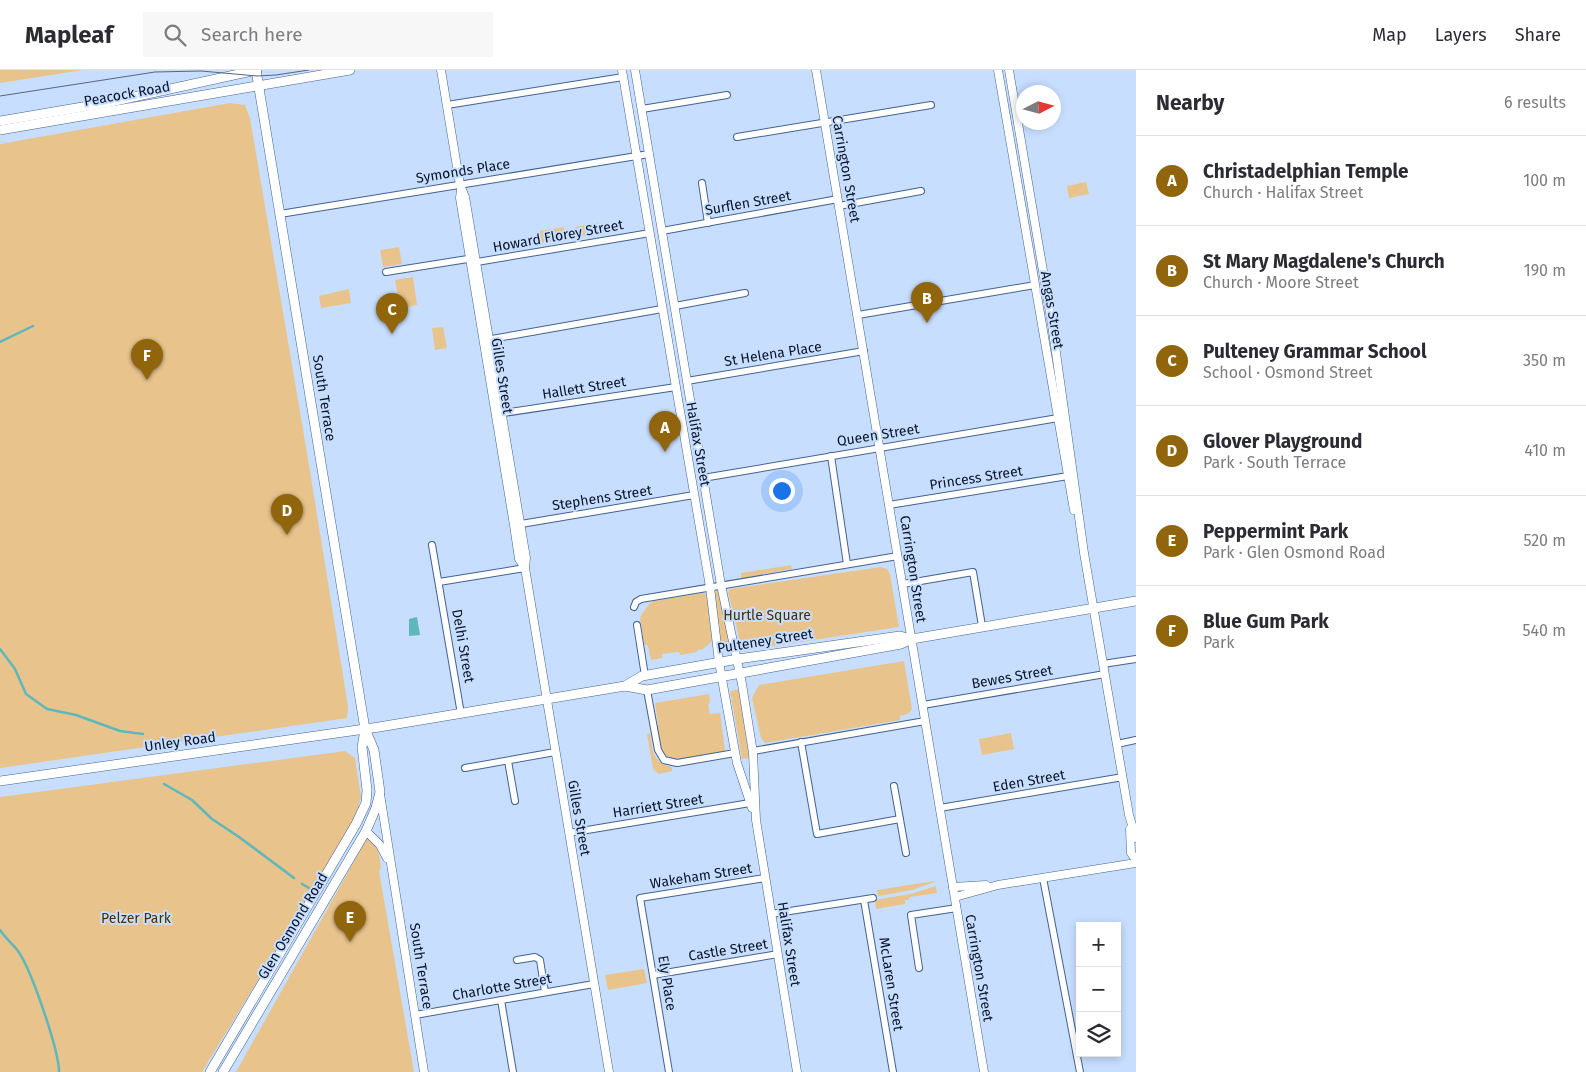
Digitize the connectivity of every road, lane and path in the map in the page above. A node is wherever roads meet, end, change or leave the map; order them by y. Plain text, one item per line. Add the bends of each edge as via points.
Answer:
1 (257, 70) edge
2 (350, 70) edge
3 (441, 70) edge
4 (635, 70) edge
5 (816, 70) edge
6 (998, 70) edge
7 (1009, 70) edge
8 (623, 74) edge
9 (259, 85) junction
10 (727, 95) dead end
11 (447, 105) junction
12 (931, 105) dead end
13 (642, 109) junction
14 (7, 122) edge
15 (826, 123) junction
16 (0, 130) edge
17 (737, 137) dead end
18 (649, 154) junction
19 (637, 156) junction
20 (702, 183) dead end
21 (461, 186) junction
22 (921, 191) dead end
23 (839, 202) junction
24 (280, 214) junction
25 (708, 223) junction
26 (662, 231) junction
27 (650, 233) junction
28 (473, 260) junction
29 (386, 272) dead end
30 (1035, 285) junction
31 (745, 293) dead end
32 (675, 306) junction
33 (662, 309) junction
34 (858, 315) junction
35 (486, 340) junction
36 (864, 352) junction
37 (687, 381) junction
38 (676, 387) junction
39 (499, 414) junction
40 (1058, 418) junction
41 (880, 448) junction
42 (831, 456) junction
43 (1068, 476) junction
44 (703, 478) junction
45 (706, 493) junction
46 (694, 495) junction
47 (889, 506) junction
48 (517, 524) junction
49 (432, 545) dead end
50 (1084, 553) junction
51 (898, 556) junction
52 (847, 564) junction
53 (525, 568) junction
54 (439, 582) junction
55 (902, 584) junction
56 (721, 586) junction
57 (710, 587) junction
58 (1136, 601) edge
59 (634, 607) dead end
60 (1093, 608) junction
61 (637, 625) dead end
62 (982, 626) junction
63 (912, 638) junction
64 (738, 659) junction
65 (1136, 659) edge
66 (719, 662) junction
67 (1103, 664) junction
68 (740, 673) junction
69 (1105, 674) junction
70 (645, 676) junction
71 (722, 676) junction
72 (625, 686) junction
73 (647, 690) junction
74 (547, 700) junction
75 (923, 705) junction
76 (461, 714) junction
77 (925, 721) junction
78 (365, 730) junction
79 (1136, 740) edge
80 (801, 742) junction
81 (1117, 744) junction
82 (753, 750) junction
83 (556, 752) junction
84 (735, 753) junction
85 (508, 760) junction
86 (465, 768) dead end
87 (1123, 777) junction
88 (0, 781) edge
89 (894, 786) dead end
90 (380, 792) junction
91 (515, 801) dead end
92 (750, 803) junction
93 (940, 808) junction
94 (1129, 814) junction
95 (900, 819) junction
96 (756, 820) junction
97 (356, 824) junction
98 (366, 831) junction
99 (569, 833) junction
100 (1136, 838) edge
101 (906, 853) dead end
102 (1136, 861) edge
103 (390, 864) junction
104 (765, 878) junction
105 (1043, 878) junction
106 (998, 885) junction
107 (953, 887) junction
108 (955, 897) junction
109 (640, 898) joint
110 (873, 898) dead end
111 (864, 900) junction
112 (957, 908) junction
113 (304, 912) junction
114 (771, 914) junction
115 (313, 918) junction
116 (778, 954) junction
117 (517, 960) dead end
118 (919, 968) dead end
119 (653, 975) junction
120 (594, 984) junction
121 (545, 992) junction
122 (501, 1000) junction
123 (415, 1015) junction
124 (210, 1072) edge
125 (223, 1072) edge
126 (424, 1072) edge
127 (513, 1072) edge
128 (609, 1072) edge
129 (669, 1072) edge
130 (797, 1072) edge
131 (893, 1072) edge
132 (984, 1072) edge
133 (1080, 1072) edge

1 - 9 main road, South Terrace
1 - 14 main road, Peacock Road
2 - 9 main road, Peacock Road
3 - 11 street, Gilles Street
4 - 13 street, Halifax Street
5 - 15 street, Carrington Street
6 - 30 street, Angas Street
7 - 50 street, Angas Street via 1052,324
8 - 11 street
8 - 19 street, Halifax Street
9 - 14 main road, Peacock Road
9 - 24 main road, South Terrace
10 - 13 street
11 - 21 street, Gilles Street
12 - 15 street
13 - 18 street, Halifax Street
14 - 16 main road, Peacock Road
15 - 17 street
15 - 23 street, Carrington Street
18 - 19 street, Symonds Place
18 - 26 street, Halifax Street
19 - 21 street, Symonds Place
19 - 27 street, Halifax Street
20 - 25 street
21 - 24 street, Symonds Place
21 - 28 street, Gilles Street
22 - 23 street, Surflen Street
23 - 25 street, Surflen Street
23 - 34 street, Carrington Street
24 - 78 main road, South Terrace
25 - 26 street, Surflen Street
26 - 32 street, Halifax Street
27 - 28 street, Howard Florey Street
27 - 33 street, Halifax Street
28 - 29 street, Howard Florey Street
28 - 35 street, Gilles Street
30 - 34 street
30 - 40 street, Angas Street
31 - 32 street
32 - 33 street
32 - 37 street, Halifax Street
33 - 35 street
33 - 38 street, Halifax Street
34 - 36 street, Carrington Street
35 - 39 street, Gilles Street
36 - 37 street, St Helena Place
36 - 41 street, Carrington Street
37 - 44 street, Halifax Street
38 - 39 street, Hallett Street
38 - 46 street, Halifax Street
39 - 48 street, Gilles Street
40 - 41 street, Queen Street
40 - 43 street, Angas Street
41 - 42 street, Queen Street
41 - 47 street, Carrington Street
42 - 44 street, Queen Street
42 - 52 street
43 - 47 street, Princess Street
43 - 50 street, Angas Street
44 - 45 street, Halifax Street
45 - 46 street
45 - 56 street, Halifax Street
46 - 48 street, Stephens Street
46 - 57 street, Halifax Street
47 - 51 street, Carrington Street
48 - 53 street, Gilles Street via 526,558
49 - 54 street, Delhi Street
50 - 60 street, Angas Street
51 - 52 street
51 - 55 street, Carrington Street
52 - 56 street
53 - 54 street
53 - 74 street, Gilles Street
54 - 76 street, Delhi Street
55 - 62 street via 973,572
55 - 63 street, Carrington Street
56 - 57 street
56 - 64 street, Halifax Street
57 - 59 street via 641,599
57 - 66 street, Halifax Street
58 - 60 main road, Pulteney Street
60 - 62 main road, Pulteney Street
60 - 67 street, Angas Street
61 - 70 street
62 - 63 main road, Pulteney Street
63 - 64 main road, Pulteney Street via 900,636
63 - 68 main road, Pulteney Street via 901,644
63 - 75 street, Carrington Street
64 - 66 main road, Pulteney Street
64 - 68 street, Halifax Street
65 - 67 street
66 - 70 main road, Pulteney Street
66 - 71 street, Halifax Street
67 - 69 street, Angas Street
68 - 71 main road, Pulteney Street
68 - 82 street, Halifax Street
69 - 75 street, Bewes Street
69 - 81 street, Angas Street
70 - 72 main road, Pulteney Street
71 - 73 main road, Pulteney Street
71 - 84 street, Halifax Street
72 - 73 main road, Pulteney Street
72 - 74 main road, Pulteney Street
73 - 84 street via 658,750 664,760 677,763
74 - 76 main road, Pulteney Street
74 - 83 street, Gilles Street
75 - 77 street, Carrington Street
76 - 78 main road, Pulteney Street
77 - 80 street
77 - 93 street, Carrington Street
78 - 88 main road, Unley Road
78 - 90 main road, South Terrace via 374,750
78 - 97 main road, South Terrace via 362,747 366,803
79 - 81 street
80 - 82 street
80 - 95 street via 817,834
81 - 87 street, Angas Street
82 - 96 street, Halifax Street
83 - 85 street
83 - 99 street, Gilles Street
84 - 92 street, Halifax Street
85 - 86 street
85 - 91 street
87 - 93 street, Eden Street
87 - 94 street, Angas Street
89 - 95 street
90 - 98 main road, Glen Osmond Road
90 - 103 street, South Terrace
92 - 96 street, Halifax Street
92 - 99 street, Harriett Street
93 - 107 street, Carrington Street
94 - 100 street, Angas Street
94 - 102 street, Angas Street via 1131,848
95 - 101 street
96 - 104 street, Halifax Street
97 - 98 main road, South Terrace
97 - 113 main road, Glen Osmond Road
98 - 103 street, South Terrace via 380,845
98 - 115 main road, Glen Osmond Road
99 - 120 street, Gilles Street
102 - 105 street
103 - 123 street, South Terrace
104 - 109 street, Wakeham Street
104 - 114 street, Halifax Street
105 - 106 street
105 - 133 street
106 - 107 street
106 - 108 street
107 - 108 street, Carrington Street
108 - 112 street, Carrington Street
109 - 119 street, Ely Place
110 - 111 street
111 - 114 street
111 - 131 street, McLaren Street
112 - 118 street via 911,915
112 - 132 street, Carrington Street
113 - 115 main road
113 - 124 main road, Glen Osmond Road
114 - 116 street, Halifax Street
115 - 125 main road, Glen Osmond Road
116 - 119 street, Castle Street
116 - 130 street, Halifax Street
117 - 121 street via 535,957 540,960
119 - 129 street, Ely Place
120 - 121 street, Charlotte Street
120 - 128 street, Gilles Street
121 - 122 street, Charlotte Street
122 - 123 street, Charlotte Street
122 - 127 street
123 - 126 street, South Terrace

